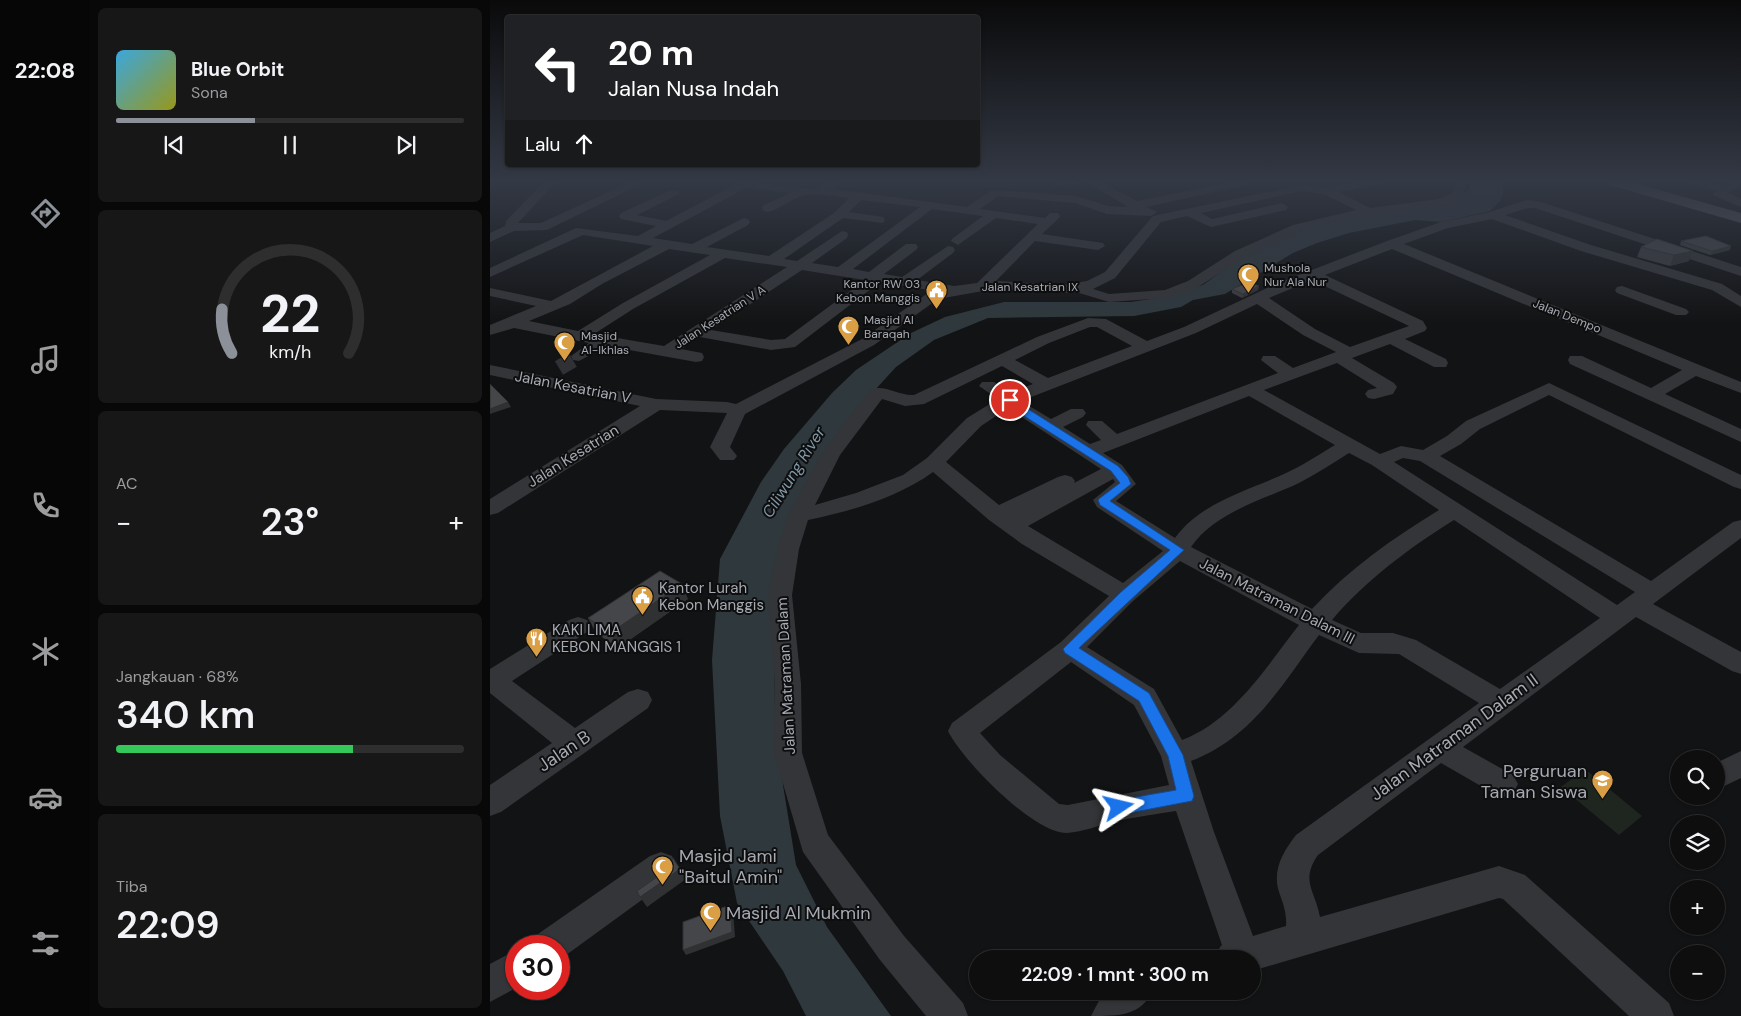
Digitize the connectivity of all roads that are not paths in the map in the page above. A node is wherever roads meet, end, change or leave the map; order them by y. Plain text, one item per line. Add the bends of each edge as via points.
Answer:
1 (503, 229) edge
2 (557, 229) edge
3 (659, 229) edge
4 (730, 229) edge
5 (817, 229) edge
6 (897, 229) edge
7 (974, 229) edge
8 (1040, 229) edge
9 (1144, 229) edge
10 (1294, 229) edge
11 (1435, 229) edge
12 (1534, 229) edge
13 (1611, 229) edge
14 (560, 230) dead end
15 (842, 235) dead end
16 (1032, 237) junction
17 (490, 238) edge
18 (640, 240) junction
19 (780, 240) dead end
20 (1392, 244) junction
21 (666, 245) junction
22 (1098, 246) dead end
23 (910, 248) dead end
24 (693, 249) junction
25 (722, 254) junction
26 (750, 258) junction
27 (770, 261) junction
28 (800, 264) junction
29 (1656, 270) junction
30 (842, 271) junction
31 (1741, 272) edge
32 (490, 273) edge
33 (1314, 275) junction
34 (1741, 276) edge
35 (876, 277) junction
36 (905, 282) junction
37 (1288, 284) junction
38 (981, 287) junction
39 (1718, 287) junction
40 (1080, 288) junction
41 (955, 290) junction
42 (1622, 290) junction
43 (490, 292) edge
44 (1304, 295) dead end
45 (1605, 297) dead end
46 (1259, 298) junction
47 (1741, 303) edge
48 (550, 306) junction
49 (1681, 312) dead end
50 (513, 323) junction
51 (490, 330) edge
52 (698, 332) junction
53 (579, 336) junction
54 (1391, 338) junction
55 (604, 341) junction
56 (1144, 346) junction
57 (667, 351) junction
58 (1344, 355) junction
59 (579, 356) tunnel mouth
60 (696, 357) dead end
61 (1002, 359) junction
62 (1269, 360) dead end
63 (1576, 360) dead end
64 (1440, 363) dead end
65 (1092, 367) junction
66 (560, 368) tunnel mouth
67 (1695, 369) junction
68 (490, 370) edge
69 (1292, 374) junction
70 (1110, 377) dead end
71 (537, 380) junction
72 (1047, 385) junction
73 (988, 386) dead end
74 (1741, 388) edge
75 (1250, 389) junction
76 (1374, 394) dead end
77 (1652, 395) junction
78 (1011, 400) junction
79 (656, 404) junction
80 (737, 411) junction
81 (1077, 413) dead end
82 (1094, 425) dead end
83 (1050, 427) junction
84 (1741, 436) edge
85 (1115, 442) junction
86 (1348, 445) junction
87 (1088, 452) junction
88 (727, 456) dead end
89 (1426, 456) junction
90 (934, 462) junction
91 (1379, 462) junction
92 (1115, 468) junction
93 (1075, 476) dead end
94 (1741, 484) edge
95 (1483, 489) junction
96 (490, 508) edge
97 (1452, 508) junction
98 (799, 515) junction
99 (1004, 520) junction
100 (1741, 527) edge
101 (1178, 550) junction
102 (1125, 595) junction
103 (1634, 605) junction
104 (1314, 622) junction
105 (578, 626) dead end
106 (1070, 649) junction
107 (1741, 664) edge
108 (491, 681) edge
109 (638, 700) dead end
110 (1501, 703) junction
111 (574, 744) junction
112 (1439, 748) junction
113 (1175, 755) junction
114 (1741, 764) edge
115 (1725, 772) edge
116 (1503, 784) dead end
117 (1186, 796) junction
118 (490, 802) edge
119 (661, 867) dead end
120 (565, 935) edge
121 (1295, 941) junction
122 (1236, 950) edge
123 (1261, 951) edge
124 (505, 975) edge
125 (490, 984) edge
126 (1123, 1000) edge
127 (950, 1016) edge
128 (1109, 1016) edge
129 (1656, 1016) edge

1 - 17 street
2 - 14 street
3 - 18 street
4 - 24 street
5 - 27 street
6 - 30 street
7 - 36 street
8 - 16 street
9 - 40 street, Jalan Kesatrian IX via 1110,275
10 - 40 street via 1240,254 1193,284 1167,294 1109,298
11 - 20 street
12 - 29 street
13 - 31 street
15 - 28 street, Jalan Kesatrian V A
16 - 22 street
16 - 38 street
18 - 21 street
18 - 32 street via 577,232
19 - 26 street
20 - 33 street
20 - 67 street, Jalan Dempo
21 - 24 street
21 - 48 street via 565,301
23 - 35 street
24 - 25 street
25 - 26 street
25 - 53 street
26 - 27 street
27 - 28 street
28 - 30 street
28 - 52 street, Jalan Kesatrian V A
29 - 39 street
29 - 42 street
30 - 35 street
33 - 37 street
33 - 54 street via 1424,322 1419,328
34 - 39 street
35 - 36 street
35 - 52 street via 789,344 771,345
36 - 41 street
37 - 44 street
37 - 46 street
38 - 40 street, Jalan Kesatrian IX
38 - 41 street, Jalan Kesatrian IX
39 - 47 street
41 - 80 street, Jalan Kesatrian IX via 927,299 868,342
42 - 45 street
42 - 49 street
43 - 48 street
46 - 56 street via 1190,330
46 - 58 street
48 - 50 street
50 - 51 street, Jalan Kesatrian V A
50 - 53 street, Jalan Kesatrian V A
52 - 57 street, Jalan Kesatrian V A
53 - 55 street, Jalan Kesatrian V A
54 - 58 street
54 - 64 street
55 - 57 street, Jalan Kesatrian V A
55 - 59 street
56 - 61 street, Jalan Matraman Dalam via 1095,321
56 - 65 street
57 - 60 street
58 - 69 street
58 - 76 street via 1388,387
61 - 72 street
61 - 98 street, Jalan Matraman Dalam via 918,400 905,401 877,392 831,454
62 - 69 street
63 - 77 street
65 - 70 street
65 - 72 street
66 - 71 street
67 - 74 street, Jalan Dempo
67 - 77 street
68 - 71 street, Jalan Kesatrian V
69 - 75 street
71 - 79 street, Jalan Kesatrian V
72 - 78 street
73 - 78 street
75 - 85 street
75 - 86 street
77 - 84 street
78 - 83 street
78 - 90 street via 974,422
79 - 80 street via 727,407
79 - 96 street, Jalan Kesatrian
80 - 88 street via 720,447
81 - 83 street
82 - 85 street
83 - 87 street
85 - 87 street
86 - 91 street
86 - 101 street via 1293,478 1240,500 1216,514 1189,534
87 - 92 street
89 - 91 street via 1401,452
89 - 94 street via 1473,425 1548,388
89 - 95 street
90 - 98 street via 910,479 863,498
90 - 99 street
91 - 97 street
92 - 99 street
92 - 101 street, Jalan Matraman Dalam III via 1126,484 1104,502
93 - 99 street
95 - 97 street
95 - 103 street
97 - 103 street
97 - 104 street via 1385,556
98 - 127 street, Jalan Matraman Dalam via 788,549 780,595 788,684 788,753 814,842 892,948
99 - 102 street
100 - 103 street, Jalan Matraman Dalam II
101 - 102 street
101 - 104 street, Jalan Matraman Dalam III
102 - 106 street
103 - 107 street
103 - 110 street, Jalan Matraman Dalam II
104 - 110 street, Jalan Matraman Dalam III via 1359,643 1393,642 1407,646
104 - 113 street via 1240,718 1213,738
105 - 108 street
106 - 113 street via 1144,697
106 - 117 street via 964,728 963,733 990,764 1054,818 1068,820 1119,807
108 - 111 street
109 - 111 street, Jalan B
110 - 112 street, Jalan Matraman Dalam II
111 - 118 street, Jalan B
112 - 116 street
112 - 121 street, Jalan Matraman Dalam II via 1306,845 1295,858 1292,882 1305,924 1303,934
113 - 117 street
114 - 115 street
117 - 122 street
119 - 120 street
121 - 123 street
121 - 129 street via 1499,882 1513,886
124 - 125 street
126 - 128 street

